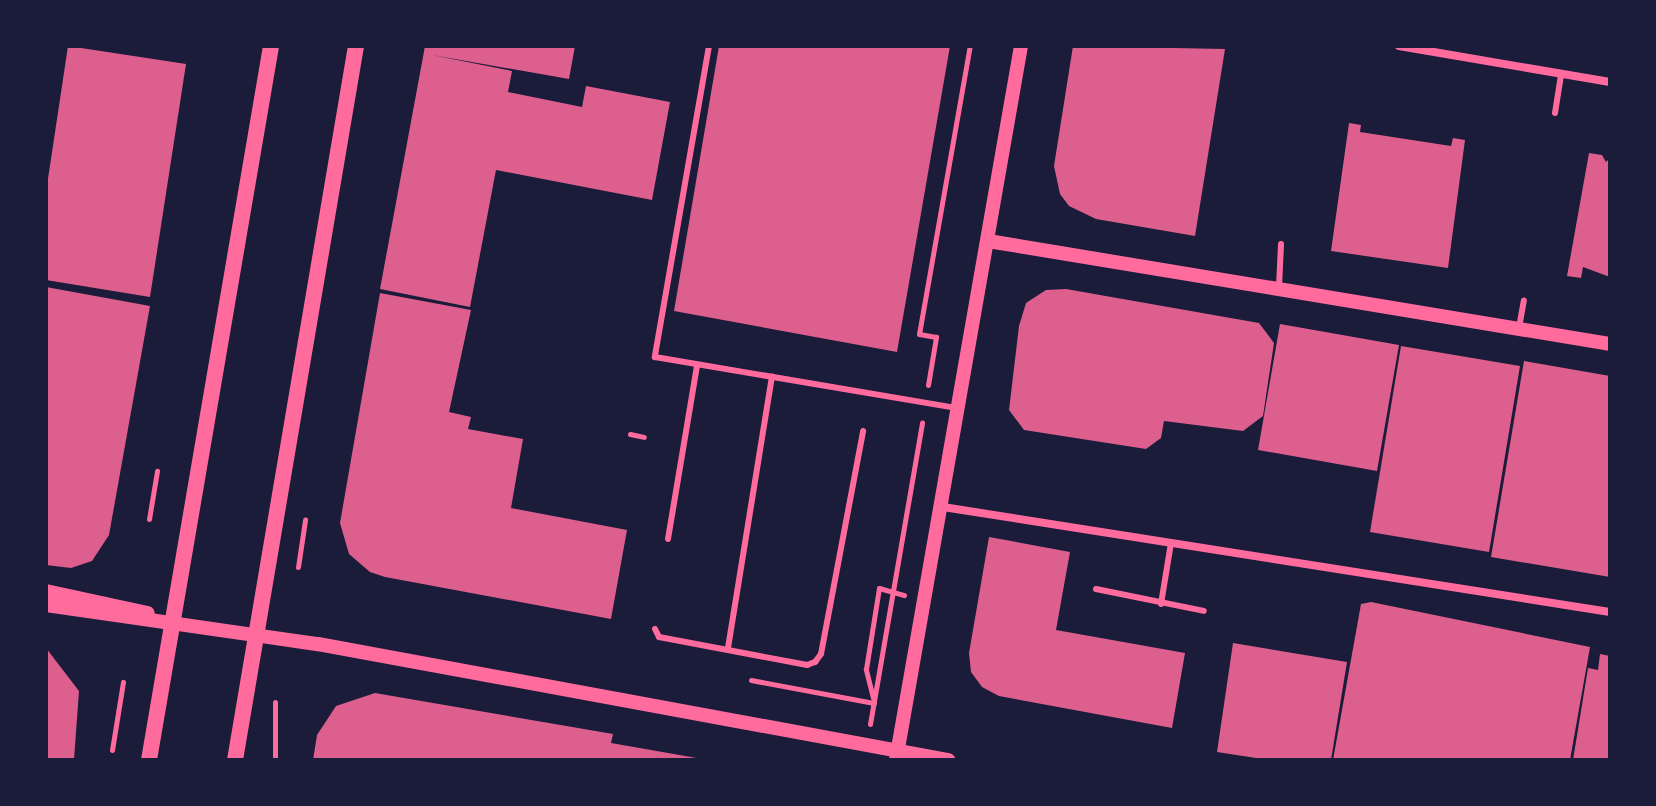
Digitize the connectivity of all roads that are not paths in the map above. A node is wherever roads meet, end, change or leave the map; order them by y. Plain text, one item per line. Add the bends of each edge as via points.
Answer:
1 (271, 46) edge
2 (356, 46) edge
3 (709, 46) edge
4 (1021, 46) edge
5 (1399, 46) edge
6 (1561, 74) junction
7 (1610, 82) edge
8 (1555, 113) dead end
9 (988, 241) junction
10 (1281, 244) dead end
11 (1279, 287) junction
12 (1524, 300) dead end
13 (1519, 328) junction
14 (1610, 344) edge
15 (697, 365) junction
16 (772, 377) junction
17 (959, 409) junction
18 (863, 431) dead end
19 (943, 507) junction
20 (668, 539) dead end
21 (1171, 543) junction
22 (1096, 589) dead end
23 (46, 591) edge
24 (1161, 604) junction
25 (46, 605) edge
26 (1204, 611) dead end
27 (1610, 612) edge
28 (172, 620) junction
29 (655, 629) dead end
30 (256, 634) junction
31 (728, 648) junction
32 (897, 756) edge
33 (149, 760) edge
34 (235, 760) edge
35 (948, 760) edge

1 - 28 main road
2 - 30 main road
3 - 15 lane via 655,357
4 - 9 street
5 - 6 street
6 - 7 street
6 - 8 lane
9 - 11 street
9 - 17 street
10 - 11 lane
11 - 13 street
12 - 13 lane
13 - 14 street
15 - 16 lane
15 - 20 lane
16 - 17 lane
16 - 31 lane
17 - 19 street
18 - 31 lane via 821,654 807,665
19 - 21 street
19 - 32 street
21 - 24 lane
21 - 27 street
22 - 24 lane
23 - 28 street
24 - 26 lane
25 - 28 street
28 - 30 street
28 - 33 main road
29 - 31 lane via 659,637
30 - 32 street
30 - 34 main road
32 - 35 street

